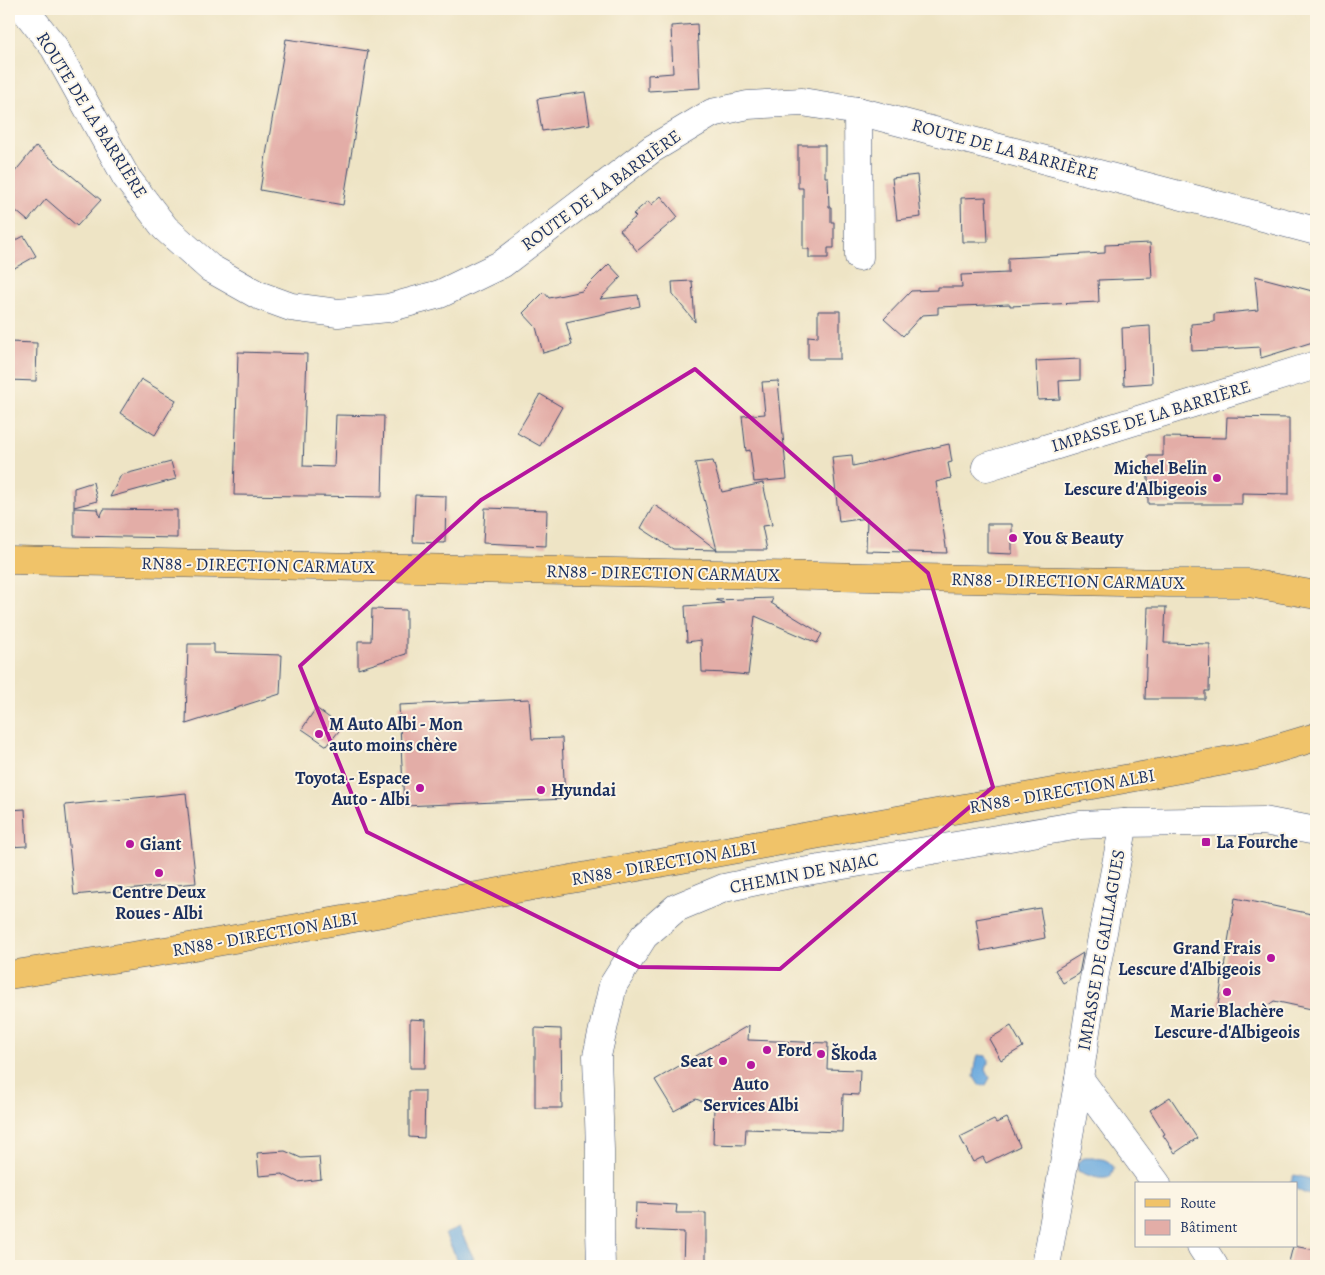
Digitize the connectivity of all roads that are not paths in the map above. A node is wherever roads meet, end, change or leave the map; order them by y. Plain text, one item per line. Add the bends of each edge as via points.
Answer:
1 (24, 9) edge
2 (858, 111) junction
3 (1316, 230) edge
4 (859, 257) dead end
5 (1316, 365) edge
6 (986, 467) dead end
7 (9, 560) edge
8 (1316, 595) edge
9 (1316, 737) edge
10 (1124, 823) junction
11 (1316, 831) edge
12 (9, 975) edge
13 (1080, 1078) junction
14 (1156, 1182) edge
15 (1202, 1248) edge
16 (601, 1266) edge
17 (1046, 1266) edge
18 (1214, 1266) edge

1 - 2 street, ROUTE DE LA BARRIÈRE via 54,47 126,177 165,228 210,268 258,295 291,307 338,313 388,308 440,294 502,264 652,149 712,113 748,105 802,102
2 - 3 street, ROUTE DE LA BARRIÈRE
2 - 4 street
5 - 6 street, IMPASSE DE LA BARRIÈRE
7 - 8 main road, RN88 - DIRECTION CARMAUX via 1249,583
9 - 12 main road, RN88 - DIRECTION ALBI via 1252,756 1194,767 368,916
10 - 11 street, CHEMIN DE NAJAC via 1264,822
10 - 13 street, IMPASSE DE GAILLAGUES via 1093,984
10 - 16 street, CHEMIN DE NAJAC via 1080,825 790,874 724,888 676,908 644,936 613,985 597,1056
13 - 14 street
13 - 17 street, IMPASSE DE GAILLAGUES
15 - 18 street

